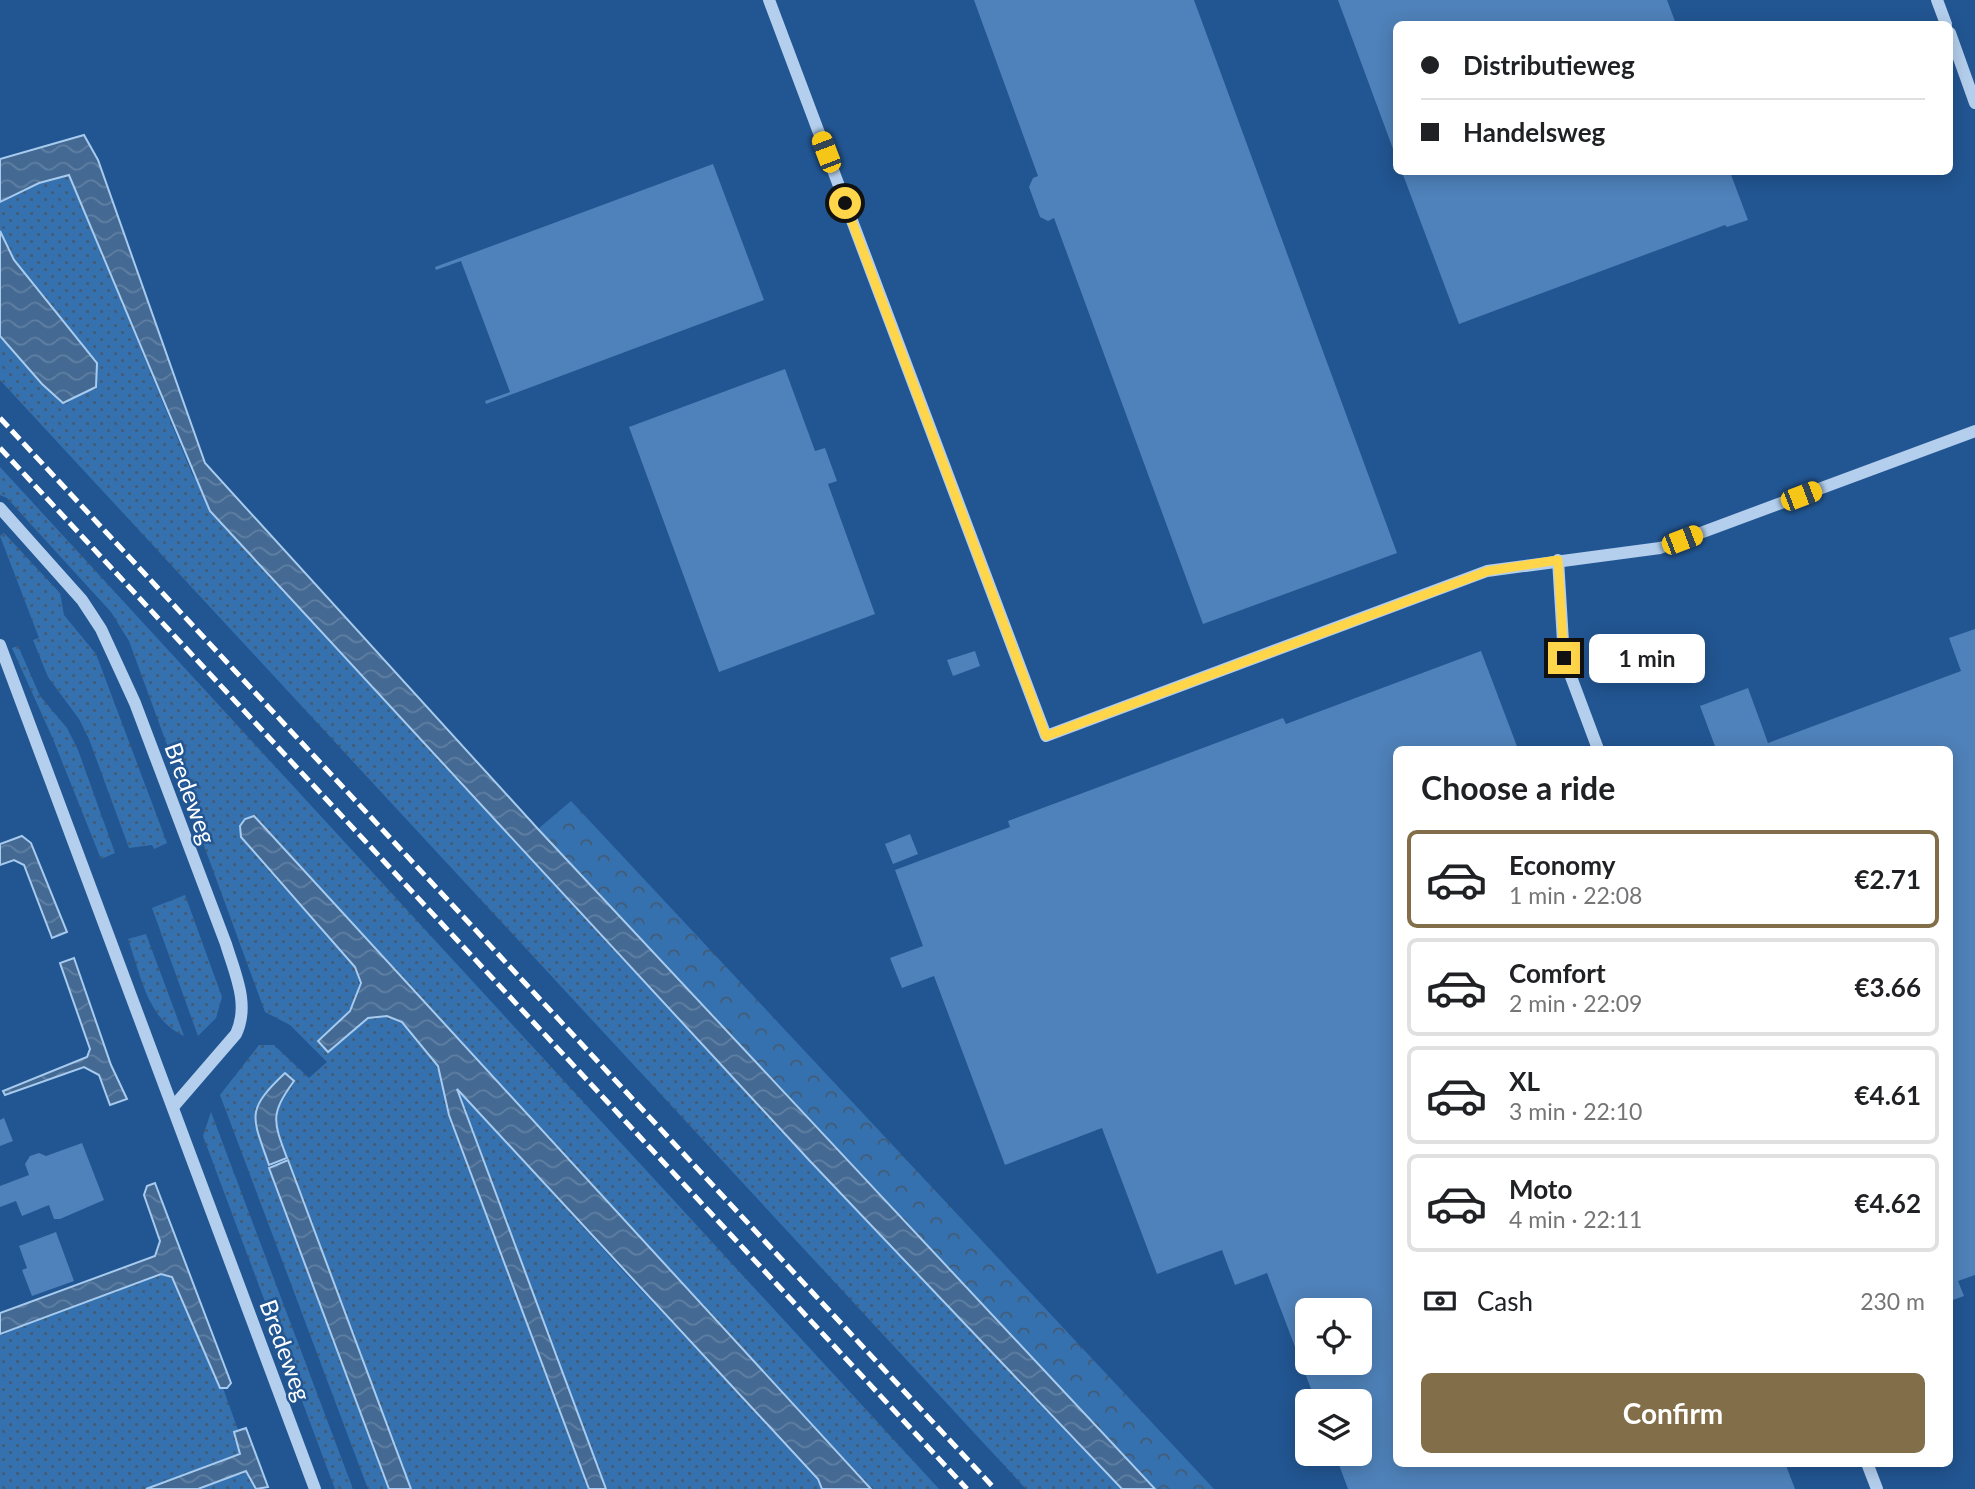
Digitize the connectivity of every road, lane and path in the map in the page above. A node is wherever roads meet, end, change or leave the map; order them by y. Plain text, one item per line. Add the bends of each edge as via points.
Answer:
1 (769, 0) edge
2 (1937, 0) edge
3 (1945, 21) edge
4 (1953, 41) edge
5 (1975, 103) edge
6 (1975, 431) edge
7 (0, 508) edge
8 (1558, 560) junction
9 (0, 645) edge
10 (1597, 746) edge
11 (173, 1107) junction
12 (1869, 1467) edge
13 (315, 1489) edge
14 (1877, 1489) edge

1 - 8 street via 1046,736 1488,571
2 - 3 street
4 - 5 street
6 - 8 street via 1660,548
7 - 11 street, Bredeweg via 82,600 119,664 240,989 242,1021 236,1034
8 - 10 street via 1564,658
9 - 11 street, Bredeweg
11 - 13 street, Bredeweg
12 - 14 street

